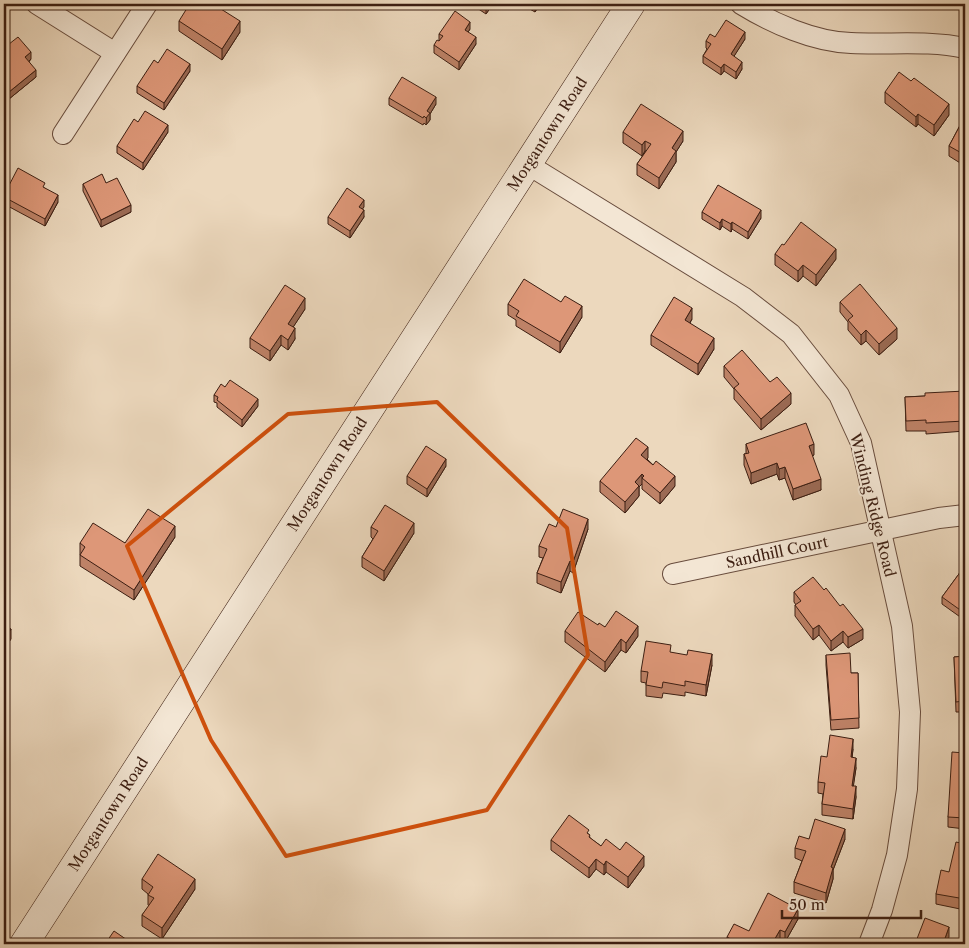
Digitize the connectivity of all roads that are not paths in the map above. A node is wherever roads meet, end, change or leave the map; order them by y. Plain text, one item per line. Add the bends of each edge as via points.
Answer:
1 (37, 4) edge
2 (147, 4) edge
3 (631, 4) edge
4 (741, 4) edge
5 (965, 48) edge
6 (115, 54) junction
7 (63, 134) dead end
8 (527, 164) junction
9 (965, 515) edge
10 (882, 530) junction
11 (673, 574) dead end
12 (24, 944) edge
13 (869, 944) edge

1 - 6 street
2 - 6 street
3 - 8 main road, Morgantown Road
4 - 5 street via 796,32 849,43 945,44
6 - 7 street
8 - 10 street, Winding Ridge Road via 743,297 791,334 839,395 861,443
8 - 12 main road, Morgantown Road
9 - 10 street, Sandhill Court
10 - 11 street, Sandhill Court
10 - 13 street, Winding Ridge Road via 902,626 910,712 907,789 897,855

